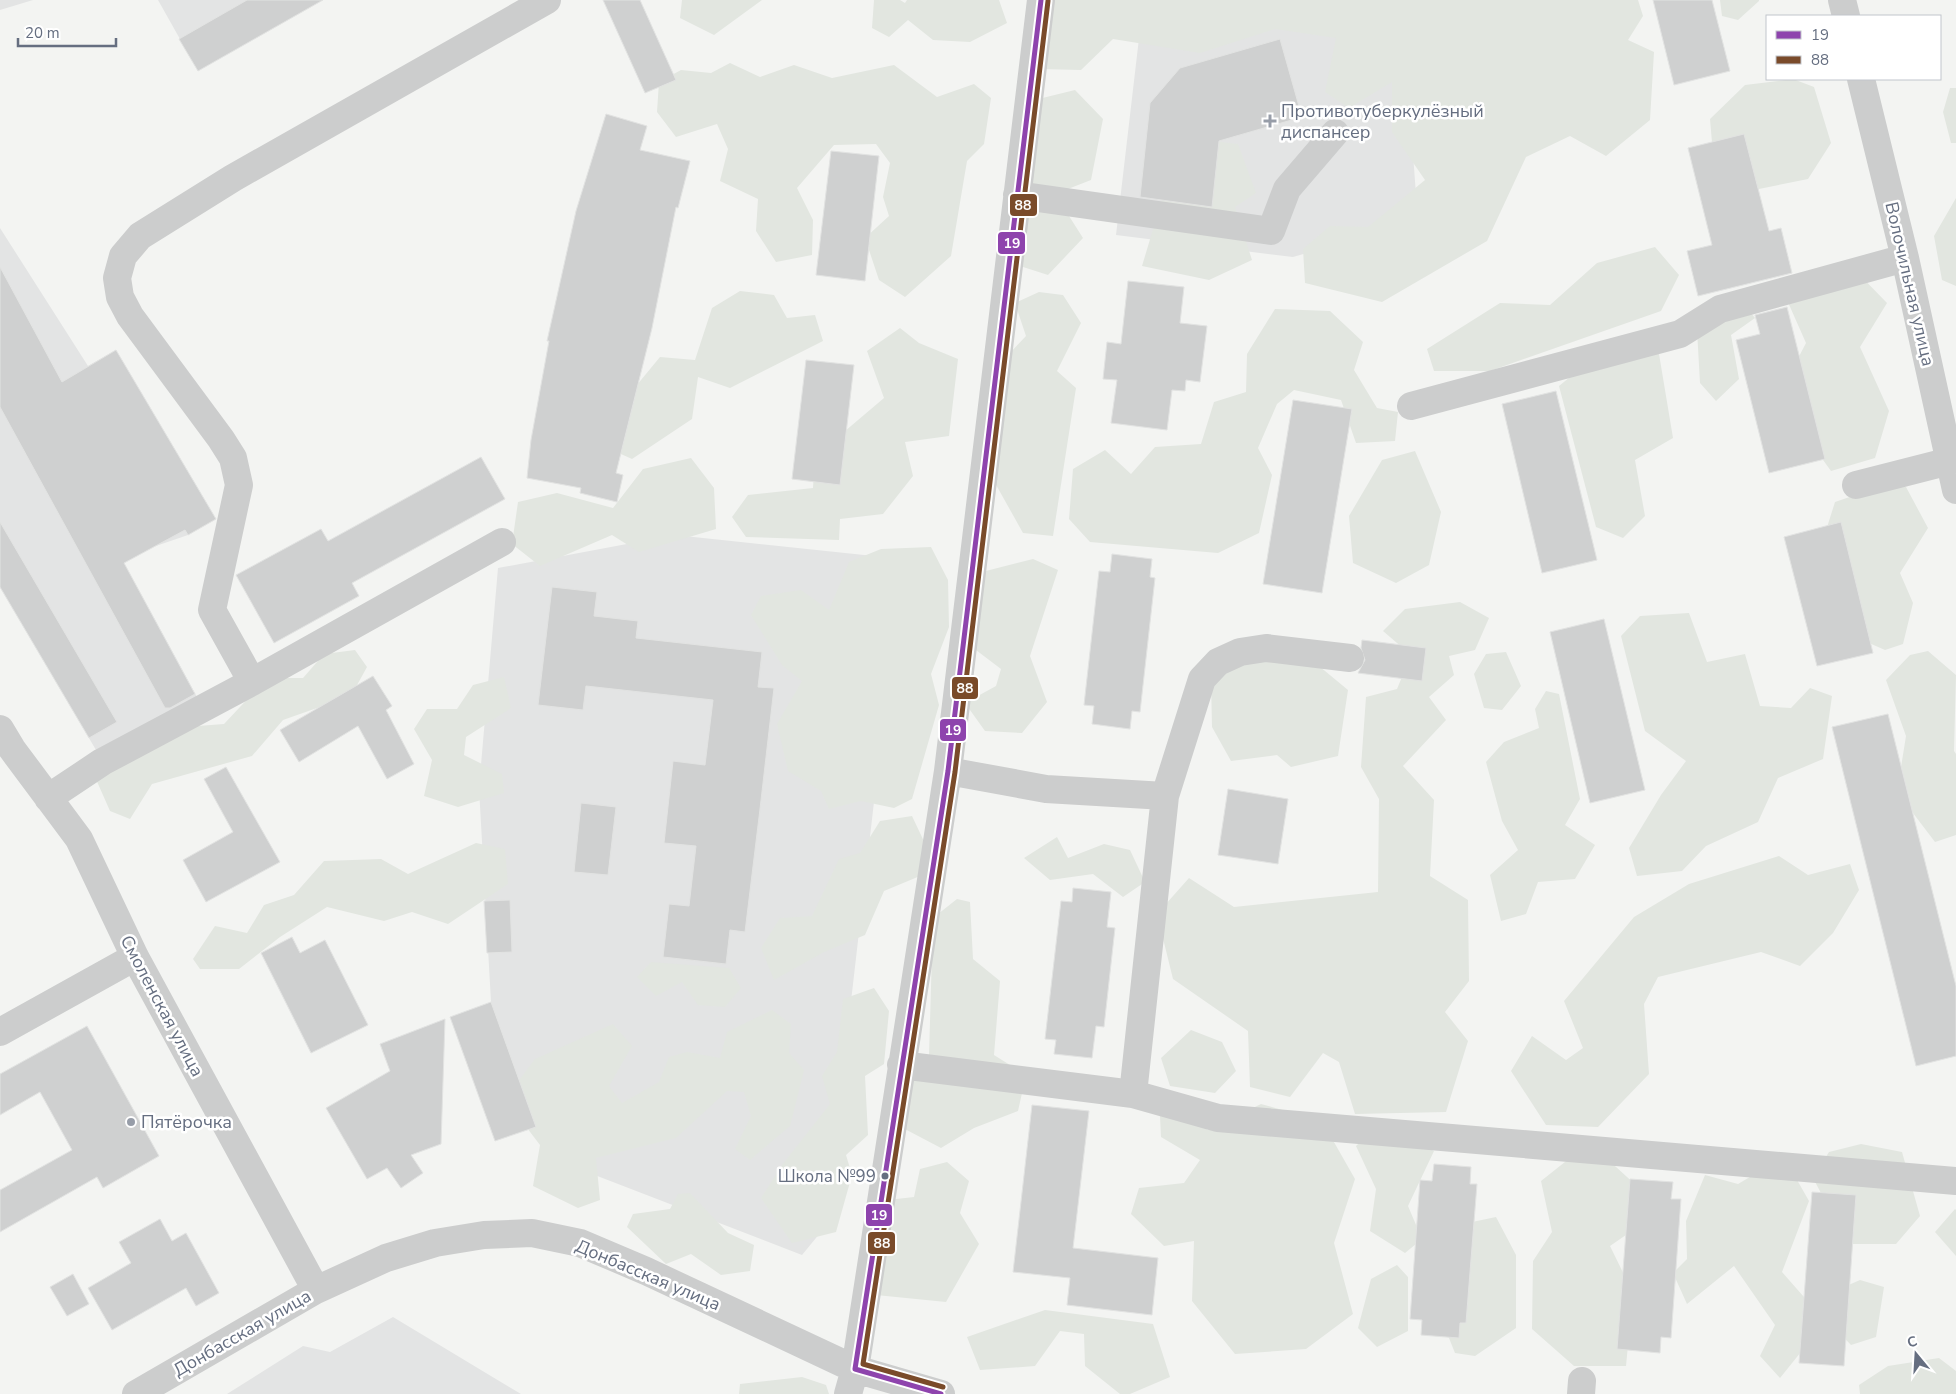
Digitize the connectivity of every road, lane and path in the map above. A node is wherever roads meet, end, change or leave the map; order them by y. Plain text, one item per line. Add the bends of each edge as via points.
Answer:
1 (547, 0) edge
2 (1041, 0) edge
3 (1842, 0) edge
4 (1846, 15) edge
5 (1861, 80) edge
6 (1335, 133) dead end
7 (1017, 195) junction
8 (1905, 258) junction
9 (1411, 406) dead end
10 (1950, 461) junction
11 (1856, 486) dead end
12 (1956, 490) edge
13 (502, 542) dead end
14 (1350, 658) dead end
15 (252, 682) junction
16 (0, 729) edge
17 (948, 771) junction
18 (1165, 796) junction
19 (48, 798) junction
20 (135, 957) junction
21 (0, 1032) edge
22 (901, 1065) junction
23 (1134, 1094) junction
24 (1956, 1181) edge
25 (316, 1290) junction
26 (851, 1381) edge
27 (136, 1394) edge
28 (941, 1394) edge

1 - 15 street via 233,178 140,236 122,256 118,287 130,316 232,458 239,485 212,610
2 - 7 street
3 - 4 street
5 - 8 street, Волочильная улица
6 - 7 street via 1287,189 1271,231
7 - 17 street
8 - 9 street via 1720,309 1680,334
8 - 10 street, Волочильная улица
10 - 11 street
10 - 12 street, Волочильная улица
13 - 15 street
14 - 18 street via 1266,648 1240,652 1218,662 1202,679
15 - 19 street via 102,762
16 - 19 street, Смоленская улица
17 - 18 street via 1046,789
17 - 22 street
18 - 23 street
19 - 20 street, Смоленская улица via 79,839
20 - 21 street
20 - 25 street, Смоленская улица
22 - 23 street
22 - 26 street
23 - 24 street via 1218,1118
25 - 26 street, Донбасская улица via 386,1258 435,1243 532,1232 580,1243 638,1267
25 - 27 street, Донбасская улица
26 - 28 street, Донбасская улица

